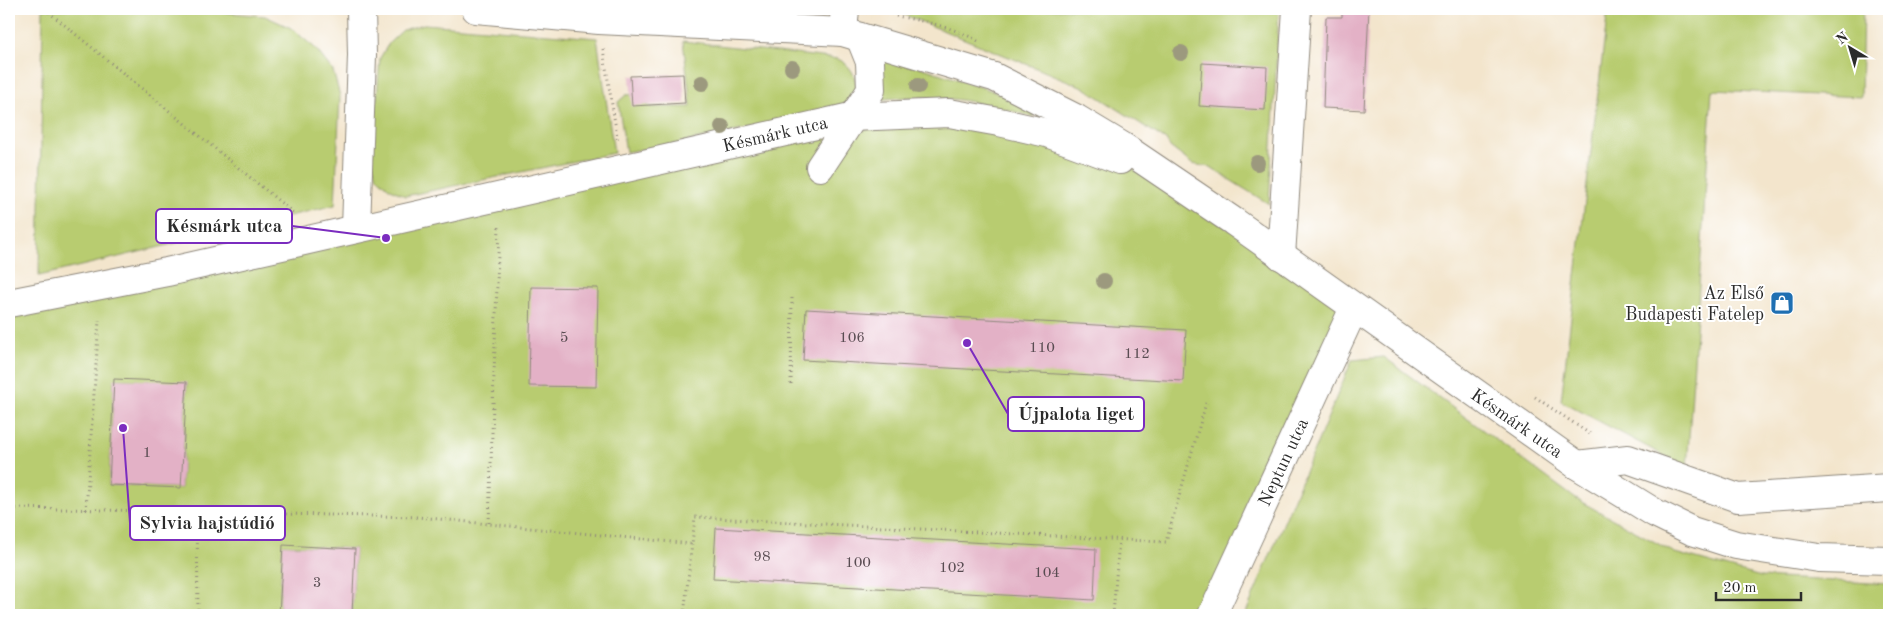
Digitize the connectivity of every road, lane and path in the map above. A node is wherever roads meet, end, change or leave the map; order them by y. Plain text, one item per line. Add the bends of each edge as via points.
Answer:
1 (45, 9) edge
2 (361, 9) edge
3 (476, 9) edge
4 (1297, 9) edge
5 (599, 20) junction
6 (850, 26) edge
7 (851, 117) junction
8 (744, 141) junction
9 (622, 169) junction
10 (1185, 190) junction
11 (499, 222) dead end
12 (356, 228) junction
13 (306, 240) junction
14 (1281, 256) junction
15 (792, 298) dead end
16 (9, 303) edge
17 (1354, 308) junction
18 (99, 320) dead end
19 (791, 384) dead end
20 (1206, 403) dead end
21 (1577, 465) junction
22 (1889, 488) edge
23 (16, 508) dead end
24 (86, 510) junction
25 (197, 513) junction
26 (489, 523) junction
27 (1119, 540) junction
28 (692, 544) junction
29 (1889, 560) edge
30 (198, 615) edge
31 (684, 615) edge
32 (1113, 615) edge
33 (1212, 615) edge

1 - 13 path via 302,219
2 - 12 street
3 - 5 street, Késmárk utca
4 - 14 street
5 - 6 street, Késmárk utca
5 - 9 path
6 - 7 street via 870,62 871,90
6 - 10 street, Késmárk utca via 994,77 1085,124
7 - 8 street, Késmárk utca
7 - 8 street via 820,167 814,152 795,140
7 - 10 street, Késmárk utca via 949,113 999,122 1047,133 1111,155
8 - 9 street, Késmárk utca
9 - 12 street, Késmárk utca
10 - 14 street, Késmárk utca
11 - 26 path
12 - 13 street, Késmárk utca
13 - 16 street, Késmárk utca
14 - 17 street, Késmárk utca
15 - 19 path
17 - 21 street, Késmárk utca
17 - 33 street, Neptun utca
18 - 24 path
20 - 27 path via 1166,542
21 - 22 street via 1628,460 1738,498
21 - 29 street, Késmárk utca via 1674,522 1727,542 1819,558
23 - 24 path
24 - 25 path
25 - 26 path via 418,517
25 - 30 path
26 - 28 path
27 - 28 path via 695,517
27 - 32 path
28 - 31 path

